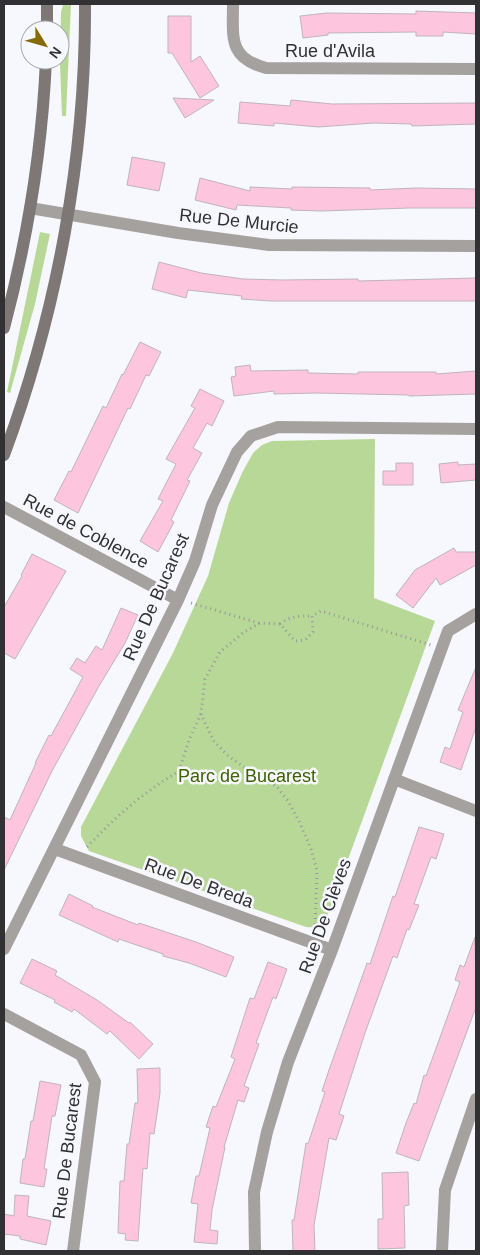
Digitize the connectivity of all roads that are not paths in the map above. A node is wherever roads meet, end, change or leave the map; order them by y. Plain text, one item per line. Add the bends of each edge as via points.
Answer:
1 (47, 4) edge
2 (85, 4) edge
3 (233, 4) edge
4 (47, 20) edge
5 (476, 69) edge
6 (45, 70) edge
7 (30, 208) junction
8 (67, 214) junction
9 (476, 246) edge
10 (4, 328) edge
11 (476, 429) edge
12 (4, 455) edge
13 (4, 507) edge
14 (178, 600) junction
15 (476, 614) edge
16 (394, 779) junction
17 (476, 811) edge
18 (55, 849) junction
19 (4, 949) edge
20 (332, 950) junction
21 (4, 1014) edge
22 (476, 1099) edge
23 (73, 1251) edge
24 (255, 1251) edge
25 (442, 1251) edge

1 - 4 main road
2 - 8 main road via 81,106
3 - 5 street, Rue d'Avila via 234,44 240,55 259,66 283,69
6 - 7 main road
7 - 8 street, Rue De Murcie
7 - 10 main road
8 - 9 street, Rue De Murcie via 269,245
8 - 12 main road via 40,342
11 - 14 street, Rue De Bucarest via 278,428 251,436 237,452 212,505 195,561
13 - 14 street, Rue de Coblence
14 - 18 street, Rue De Bucarest
15 - 16 street, Rue De Clèves via 448,631
16 - 17 street
16 - 20 street, Rue De Clèves
18 - 19 street, Rue De Bucarest
18 - 20 street, Rue De Breda
20 - 24 street, Rue De Clèves via 288,1062 267,1132 254,1192
21 - 23 street, Rue De Bucarest via 81,1055 95,1082
22 - 25 street via 445,1190

